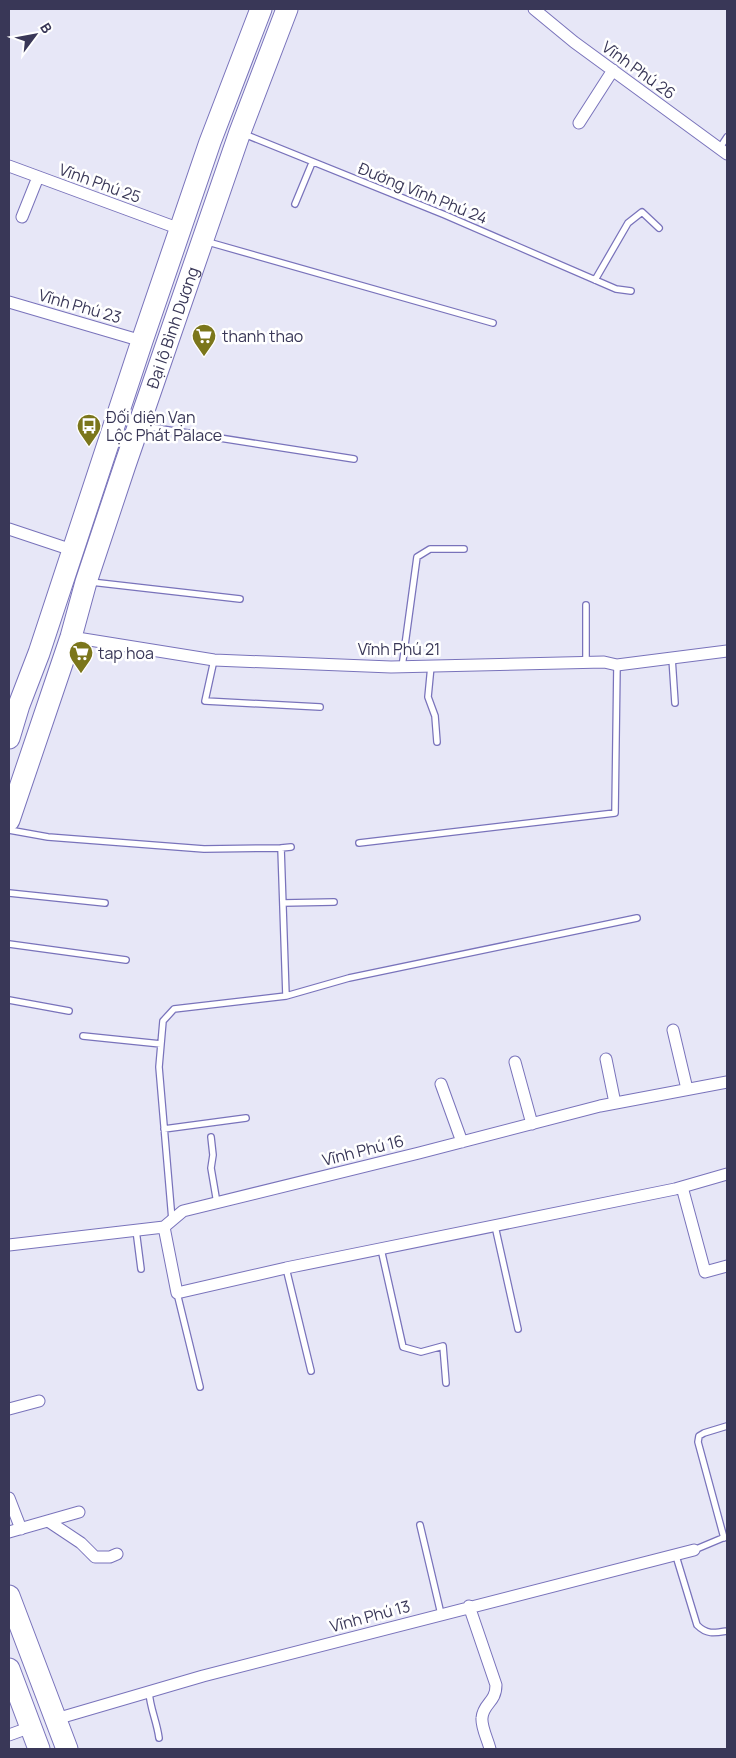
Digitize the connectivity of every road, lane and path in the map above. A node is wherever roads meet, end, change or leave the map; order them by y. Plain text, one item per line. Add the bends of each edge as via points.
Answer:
1 (261, 9) edge
2 (287, 9) edge
3 (534, 9) edge
4 (613, 70) junction
5 (579, 123) dead end
6 (240, 132) junction
7 (727, 137) edge
8 (723, 152) edge
9 (312, 163) junction
10 (9, 166) edge
11 (38, 177) junction
12 (295, 204) dead end
13 (22, 217) dead end
14 (659, 228) dead end
15 (180, 229) junction
16 (203, 240) junction
17 (596, 280) junction
18 (631, 291) dead end
19 (9, 302) edge
20 (493, 323) dead end
21 (142, 341) junction
22 (138, 426) junction
23 (354, 459) dead end
24 (9, 529) edge
25 (464, 549) dead end
26 (72, 550) junction
27 (86, 582) junction
28 (240, 599) dead end
29 (586, 605) dead end
30 (46, 631) junction
31 (71, 637) junction
32 (727, 651) edge
33 (672, 658) junction
34 (214, 660) junction
35 (586, 662) junction
36 (617, 665) junction
37 (431, 666) junction
38 (402, 667) junction
39 (675, 703) dead end
40 (320, 707) dead end
41 (9, 738) edge
42 (437, 742) dead end
43 (9, 820) edge
44 (9, 830) edge
45 (360, 843) dead end
46 (291, 847) dead end
47 (281, 848) junction
48 (9, 893) edge
49 (334, 902) dead end
50 (105, 903) dead end
51 (283, 903) junction
52 (637, 918) dead end
53 (9, 944) edge
54 (126, 960) dead end
55 (286, 996) junction
56 (9, 1000) edge
57 (69, 1011) dead end
58 (673, 1030) dead end
59 (83, 1036) dead end
60 (161, 1044) junction
61 (606, 1059) dead end
62 (514, 1062) dead end
63 (727, 1082) edge
64 (441, 1084) dead end
65 (687, 1089) junction
66 (615, 1103) junction
67 (246, 1118) dead end
68 (532, 1124) junction
69 (164, 1129) junction
70 (212, 1136) dead end
71 (462, 1142) junction
72 (727, 1174) edge
73 (682, 1187) junction
74 (216, 1203) junction
75 (168, 1223) junction
76 (495, 1226) junction
77 (136, 1230) junction
78 (9, 1245) edge
79 (382, 1249) junction
80 (727, 1266) edge
81 (141, 1268) dead end
82 (286, 1268) junction
83 (177, 1294) junction
84 (518, 1329) dead end
85 (312, 1371) dead end
86 (446, 1383) dead end
87 (200, 1387) dead end
88 (39, 1400) dead end
89 (9, 1409) edge
90 (727, 1426) edge
91 (9, 1498) edge
92 (79, 1512) dead end
93 (48, 1521) junction
94 (420, 1525) dead end
95 (21, 1529) junction
96 (9, 1532) edge
97 (726, 1537) edge
98 (694, 1550) joint
99 (117, 1554) dead end
100 (676, 1556) junction
101 (9, 1596) edge
102 (470, 1606) junction
103 (441, 1614) junction
104 (727, 1631) edge
105 (9, 1668) edge
106 (149, 1692) junction
107 (56, 1719) junction
108 (31, 1728) junction
109 (9, 1735) edge
110 (159, 1738) dead end
111 (39, 1749) edge
112 (68, 1749) edge
113 (490, 1749) edge

1 - 15 highway, Đại lộ Bình Dương
2 - 6 highway, Đại lộ Bình Dương
3 - 4 street, Vĩnh Phú 26
4 - 5 street
4 - 8 street, Vĩnh Phú 26
6 - 9 lane, Đường Vĩnh Phú 24
6 - 16 highway, Đại lộ Bình Dương
7 - 8 lane
9 - 12 lane
9 - 17 lane, Đường Vĩnh Phú 24 via 445,215
10 - 11 street, Vĩnh Phú 25
11 - 13 street
11 - 15 street, Vĩnh Phú 25
14 - 17 lane via 642,212 628,224
15 - 21 highway, Đại lộ Bình Dương
16 - 20 lane
16 - 22 highway, Đại lộ Bình Dương
17 - 18 lane, Đường Vĩnh Phú 24 via 616,289
19 - 21 street, Vĩnh Phú 23
21 - 26 highway, Đại lộ Bình Dương
22 - 23 lane
22 - 27 highway, Đại lộ Bình Dương
24 - 26 street
25 - 38 lane via 430,549 417,557
26 - 30 highway, Đại lộ Bình Dương
27 - 28 lane
27 - 31 highway, Đại lộ Bình Dương
29 - 35 lane
30 - 31 highway
30 - 41 highway, Đại lộ Bình Dương via 16,705
31 - 34 street, Vĩnh Phú 21
31 - 43 highway, Đại lộ Bình Dương
32 - 33 street, Vĩnh Phú 21
33 - 36 street, Vĩnh Phú 21
33 - 39 lane
34 - 38 street, Vĩnh Phú 21
34 - 40 lane via 205,701
35 - 36 street, Vĩnh Phú 21
35 - 37 street, Vĩnh Phú 21
36 - 45 lane via 615,813
37 - 38 street, Vĩnh Phú 21
37 - 42 lane via 428,697 435,716
44 - 47 lane via 48,837 204,849
46 - 47 lane
47 - 51 lane
48 - 50 lane
49 - 51 lane
51 - 55 lane
52 - 55 lane via 349,978
53 - 54 lane
55 - 60 lane via 174,1008 162,1021
56 - 57 lane
58 - 65 street
59 - 60 lane
60 - 69 lane via 159,1067
61 - 66 street
62 - 68 street
63 - 65 street, Vĩnh Phú 16
64 - 71 street
65 - 66 street, Vĩnh Phú 16
66 - 68 street, Vĩnh Phú 16
67 - 69 lane
68 - 71 street, Vĩnh Phú 16
69 - 75 lane
70 - 74 lane via 211,1168
71 - 74 street, Vĩnh Phú 16
72 - 73 street
73 - 76 street
73 - 80 street via 705,1272
74 - 75 street, Vĩnh Phú 16 via 183,1211
75 - 77 street, Vĩnh Phú 16
75 - 83 street
76 - 79 street
76 - 84 lane
77 - 78 street, Vĩnh Phú 16
77 - 81 lane
79 - 82 street
79 - 86 lane via 403,1348 421,1352 444,1346
82 - 83 street
82 - 85 lane
83 - 87 lane
88 - 89 street
90 - 97 lane via 704,1433 698,1442
91 - 95 street
92 - 93 street
93 - 95 street
93 - 99 street via 81,1543 94,1557
94 - 103 lane
95 - 96 street
97 - 98 lane
98 - 100 street, Vĩnh Phú 13
100 - 102 street, Vĩnh Phú 13
100 - 104 lane via 697,1625 711,1634
101 - 107 highway
102 - 103 street, Vĩnh Phú 13
102 - 113 street via 496,1686 496,1695 484,1708 481,1719
103 - 106 street, Vĩnh Phú 13
105 - 108 highway
106 - 107 street, Vĩnh Phú 13
106 - 110 lane
107 - 108 highway
107 - 112 highway
108 - 109 street
108 - 111 highway

